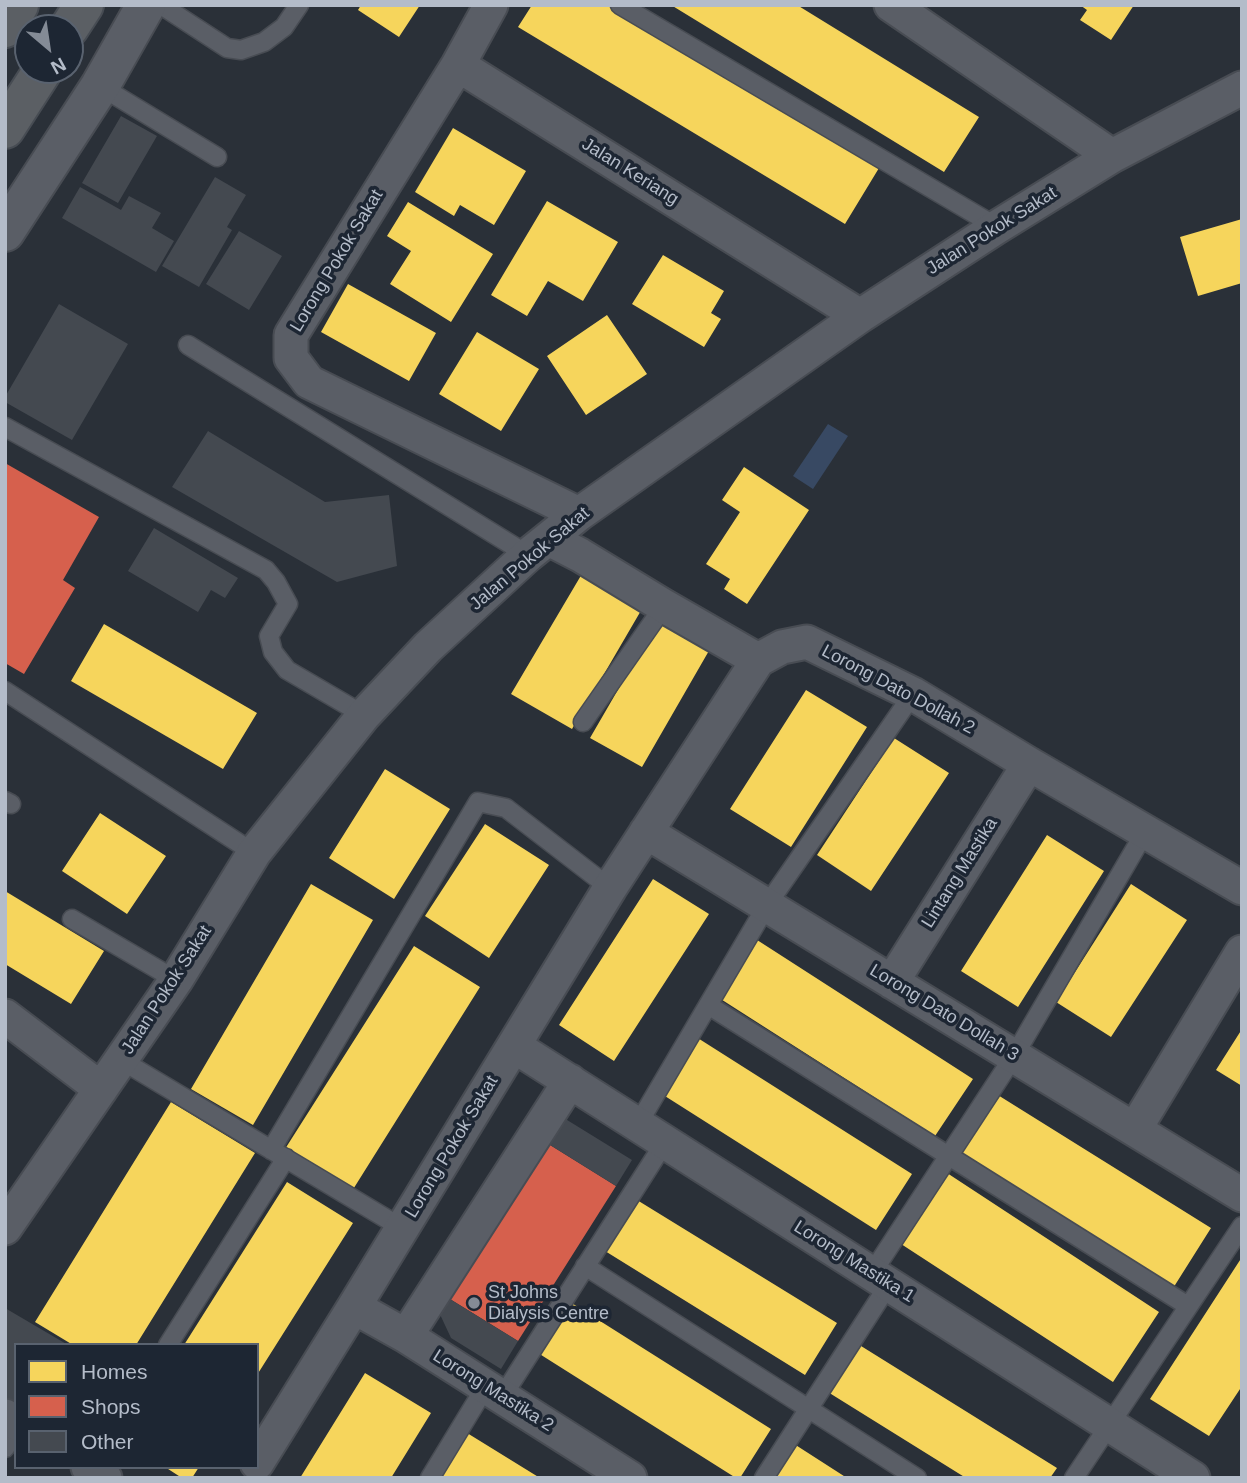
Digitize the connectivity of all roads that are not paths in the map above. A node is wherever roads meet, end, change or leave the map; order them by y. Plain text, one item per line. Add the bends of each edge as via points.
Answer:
1 (19, 5) edge
2 (146, 5) edge
3 (161, 5) edge
4 (299, 5) edge
5 (491, 5) edge
6 (620, 5) edge
7 (891, 5) edge
8 (5, 28) edge
9 (458, 65) junction
10 (34, 84) edge
11 (100, 86) junction
12 (1242, 88) edge
13 (5, 129) edge
14 (1112, 156) junction
15 (217, 157) dead end
16 (997, 228) junction
17 (5, 232) edge
18 (860, 316) junction
19 (188, 345) dead end
20 (5, 427) edge
21 (579, 514) junction
22 (538, 547) junction
23 (664, 606) junction
24 (758, 660) junction
25 (5, 691) edge
26 (913, 694) junction
27 (364, 715) junction
28 (583, 722) dead end
29 (1029, 764) junction
30 (646, 832) junction
31 (1145, 832) junction
32 (254, 853) junction
33 (610, 888) junction
34 (1242, 888) edge
35 (767, 905) junction
36 (72, 919) dead end
37 (1242, 952) edge
38 (176, 979) junction
39 (892, 982) junction
40 (708, 1005) junction
41 (5, 1016) edge
42 (514, 1046) junction
43 (1014, 1056) junction
44 (121, 1060) junction
45 (570, 1081) junction
46 (101, 1089) junction
47 (1135, 1129) junction
48 (652, 1133) junction
49 (279, 1154) junction
50 (948, 1156) junction
51 (1242, 1195) edge
52 (1242, 1226) edge
53 (5, 1228) edge
54 (402, 1228) junction
55 (585, 1266) junction
56 (880, 1279) junction
57 (1188, 1306) junction
58 (354, 1307) junction
59 (406, 1336) junction
60 (170, 1343) edge
61 (494, 1392) junction
62 (808, 1408) junction
63 (1108, 1424) junction
64 (259, 1460) edge
65 (430, 1478) edge
66 (630, 1478) edge
67 (764, 1478) edge
68 (918, 1478) edge
69 (1074, 1478) edge
70 (1194, 1478) edge

1 - 8 highway
2 - 11 street
3 - 4 lane via 227,48 241,50 284,27
5 - 9 street
6 - 16 lane
7 - 14 street
9 - 18 street, Jalan Keriang
9 - 21 street, Lorong Pokok Sakat via 290,335 291,358 309,382
10 - 13 highway
11 - 15 lane
11 - 17 street
12 - 14 street, Jalan Pokok Sakat
14 - 16 street, Jalan Pokok Sakat
16 - 18 street, Jalan Pokok Sakat
18 - 21 street, Jalan Pokok Sakat
19 - 22 lane
20 - 27 lane via 266,570 288,604 269,636 273,652 287,670
21 - 22 street, Jalan Pokok Sakat
22 - 23 street via 580,555
22 - 27 street, Jalan Pokok Sakat via 428,648
23 - 24 street
23 - 28 lane
24 - 26 street, Lorong Dato Dollah 2 via 782,647 807,642
24 - 30 street
25 - 32 lane
26 - 29 street, Lorong Dato Dollah 2
26 - 35 lane
27 - 32 street, Jalan Pokok Sakat
29 - 31 street, Lorong Dato Dollah 2
29 - 39 street, Lintang Mastika
30 - 33 street, Lorong Pokok Sakat
30 - 35 street, Lorong Dato Dollah 3
31 - 34 street, Lorong Dato Dollah 2
31 - 43 lane
32 - 38 street, Jalan Pokok Sakat
33 - 42 street, Lorong Pokok Sakat
33 - 49 lane via 506,808 478,802
35 - 39 street, Lorong Dato Dollah 3
35 - 40 lane
36 - 38 lane
37 - 47 street
38 - 44 street, Jalan Pokok Sakat
39 - 43 street, Lorong Dato Dollah 3
40 - 48 lane
40 - 50 lane
41 - 46 street
42 - 45 street, Lorong Mastika 1
42 - 54 street, Lorong Pokok Sakat
43 - 47 street, Lorong Dato Dollah 3
43 - 50 lane
44 - 46 street, Jalan Pokok Sakat
44 - 49 lane
45 - 48 street, Lorong Mastika 1
45 - 59 street
46 - 53 street, Jalan Pokok Sakat
47 - 51 street, Lorong Dato Dollah 3
48 - 55 lane
48 - 56 street, Lorong Mastika 1
49 - 54 lane
49 - 60 lane
50 - 56 lane
50 - 57 lane
52 - 57 lane
54 - 58 street, Lorong Pokok Sakat
55 - 61 lane
55 - 62 lane
56 - 62 lane
56 - 63 street, Lorong Mastika 1
57 - 63 lane
58 - 59 street, Lorong Mastika 2
58 - 64 street, Lorong Pokok Sakat
59 - 61 street, Lorong Mastika 2
61 - 65 lane
61 - 66 street, Lorong Mastika 2
62 - 67 lane
62 - 68 lane
63 - 69 lane
63 - 70 street, Lorong Mastika 1

